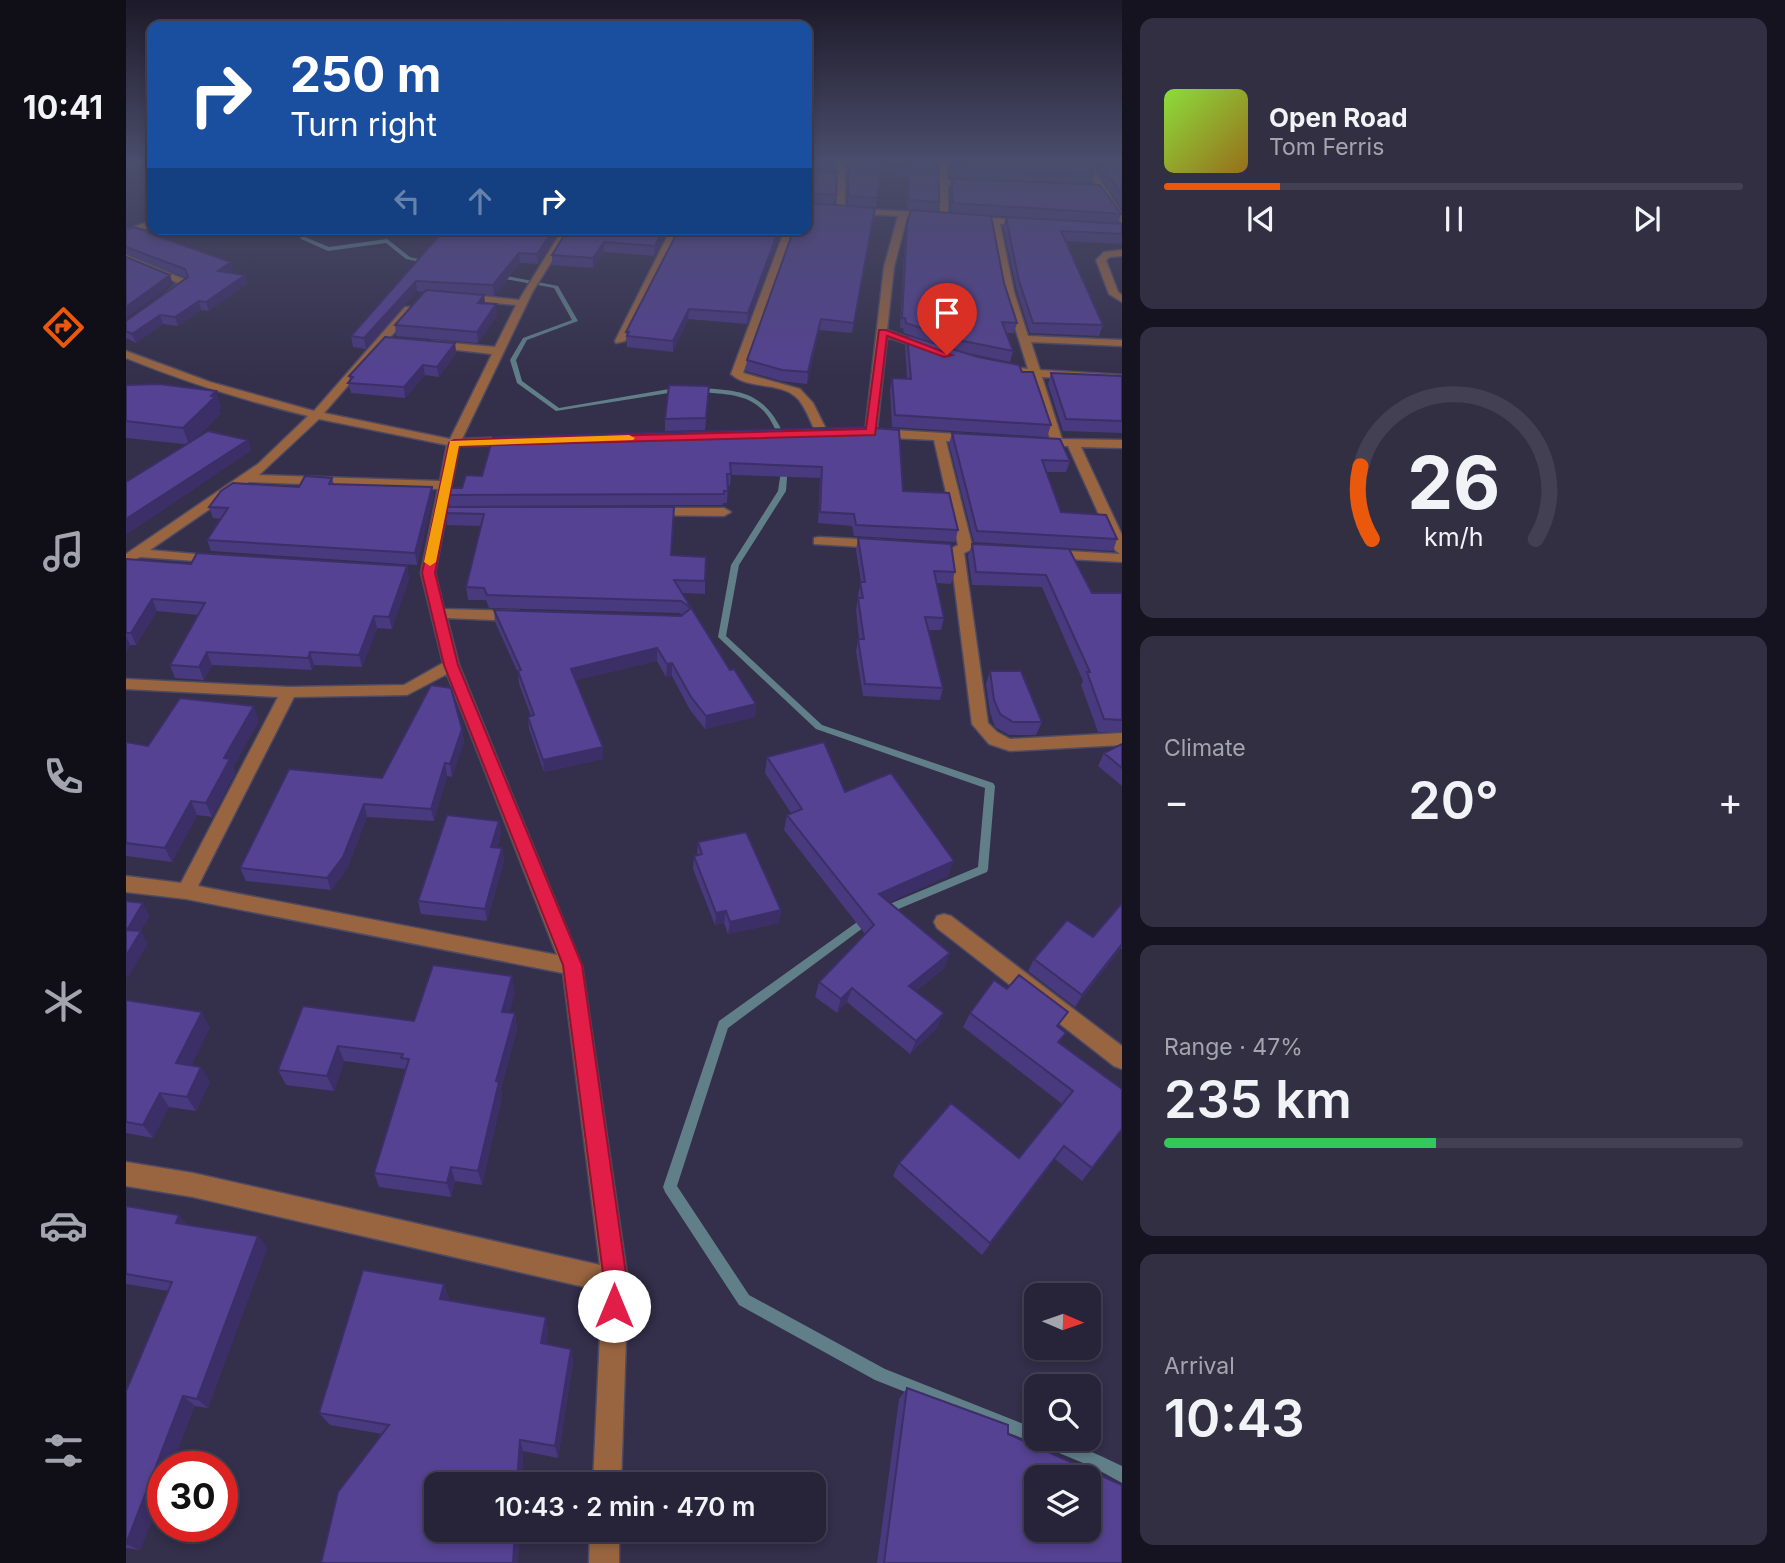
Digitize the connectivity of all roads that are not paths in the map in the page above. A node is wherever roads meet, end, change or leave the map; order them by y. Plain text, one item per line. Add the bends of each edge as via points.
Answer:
1 (898, 234) edge
2 (998, 234) edge
3 (564, 235) edge
4 (673, 235) edge
5 (788, 235) edge
6 (1122, 254) edge
7 (126, 258) edge
8 (446, 295) edge
9 (418, 299) edge
10 (1122, 299) edge
11 (160, 302) edge
12 (522, 303) junction
13 (882, 332) junction
14 (1024, 339) junction
15 (382, 340) junction
16 (395, 341) edge
17 (620, 341) dead end
18 (1122, 343) edge
19 (421, 344) edge
20 (499, 351) junction
21 (126, 354) edge
22 (947, 355) edge
23 (991, 366) edge
24 (1036, 373) junction
25 (1122, 378) edge
26 (317, 414) junction
27 (804, 433) edge
28 (939, 437) junction
29 (992, 440) edge
30 (523, 441) edge
31 (1018, 441) edge
32 (454, 443) junction
33 (1058, 444) junction
34 (1122, 444) edge
35 (1074, 445) junction
36 (246, 478) junction
37 (445, 485) junction
38 (629, 512) edge
39 (724, 512) dead end
40 (819, 541) dead end
41 (888, 545) edge
42 (1122, 550) edge
43 (141, 553) junction
44 (1031, 553) edge
45 (1122, 558) edge
46 (126, 560) edge
47 (237, 561) edge
48 (438, 613) junction
49 (532, 616) edge
50 (451, 665) junction
51 (126, 684) edge
52 (289, 692) junction
53 (1122, 739) edge
54 (126, 884) edge
55 (186, 891) junction
56 (944, 922) dead end
57 (572, 965) junction
58 (1122, 1059) edge
59 (126, 1174) edge
60 (615, 1281) junction
61 (607, 1472) edge
62 (605, 1542) edge
63 (604, 1563) edge

1 - 13 street
2 - 14 street
3 - 12 street
4 - 17 street
5 - 27 street via 737,374 799,392 828,433
6 - 10 street via 1107,254 1101,260 1114,295
7 - 11 street via 183,282
8 - 12 street
9 - 15 street
12 - 20 street
13 - 22 street
13 - 28 street via 865,432
14 - 18 street
14 - 24 street
15 - 16 street
15 - 26 street
19 - 20 street
20 - 32 street
21 - 26 street via 175,375
23 - 24 street
24 - 25 street
24 - 33 street
26 - 32 street
26 - 36 street
28 - 29 street
28 - 53 street via 961,549 984,732 1001,744 1015,746
30 - 32 street
31 - 33 street
32 - 37 street
33 - 35 street
34 - 35 street
35 - 42 street
36 - 37 street
36 - 43 street
37 - 48 street via 446,513 421,573
38 - 39 street
40 - 41 street
43 - 46 street
43 - 47 street
44 - 45 street
48 - 49 street
48 - 50 street
50 - 52 street via 407,690
50 - 57 street
51 - 52 street
52 - 55 street
54 - 55 street
55 - 57 street
56 - 58 street
57 - 60 street
59 - 60 street via 193,1185
60 - 61 street
62 - 63 street

